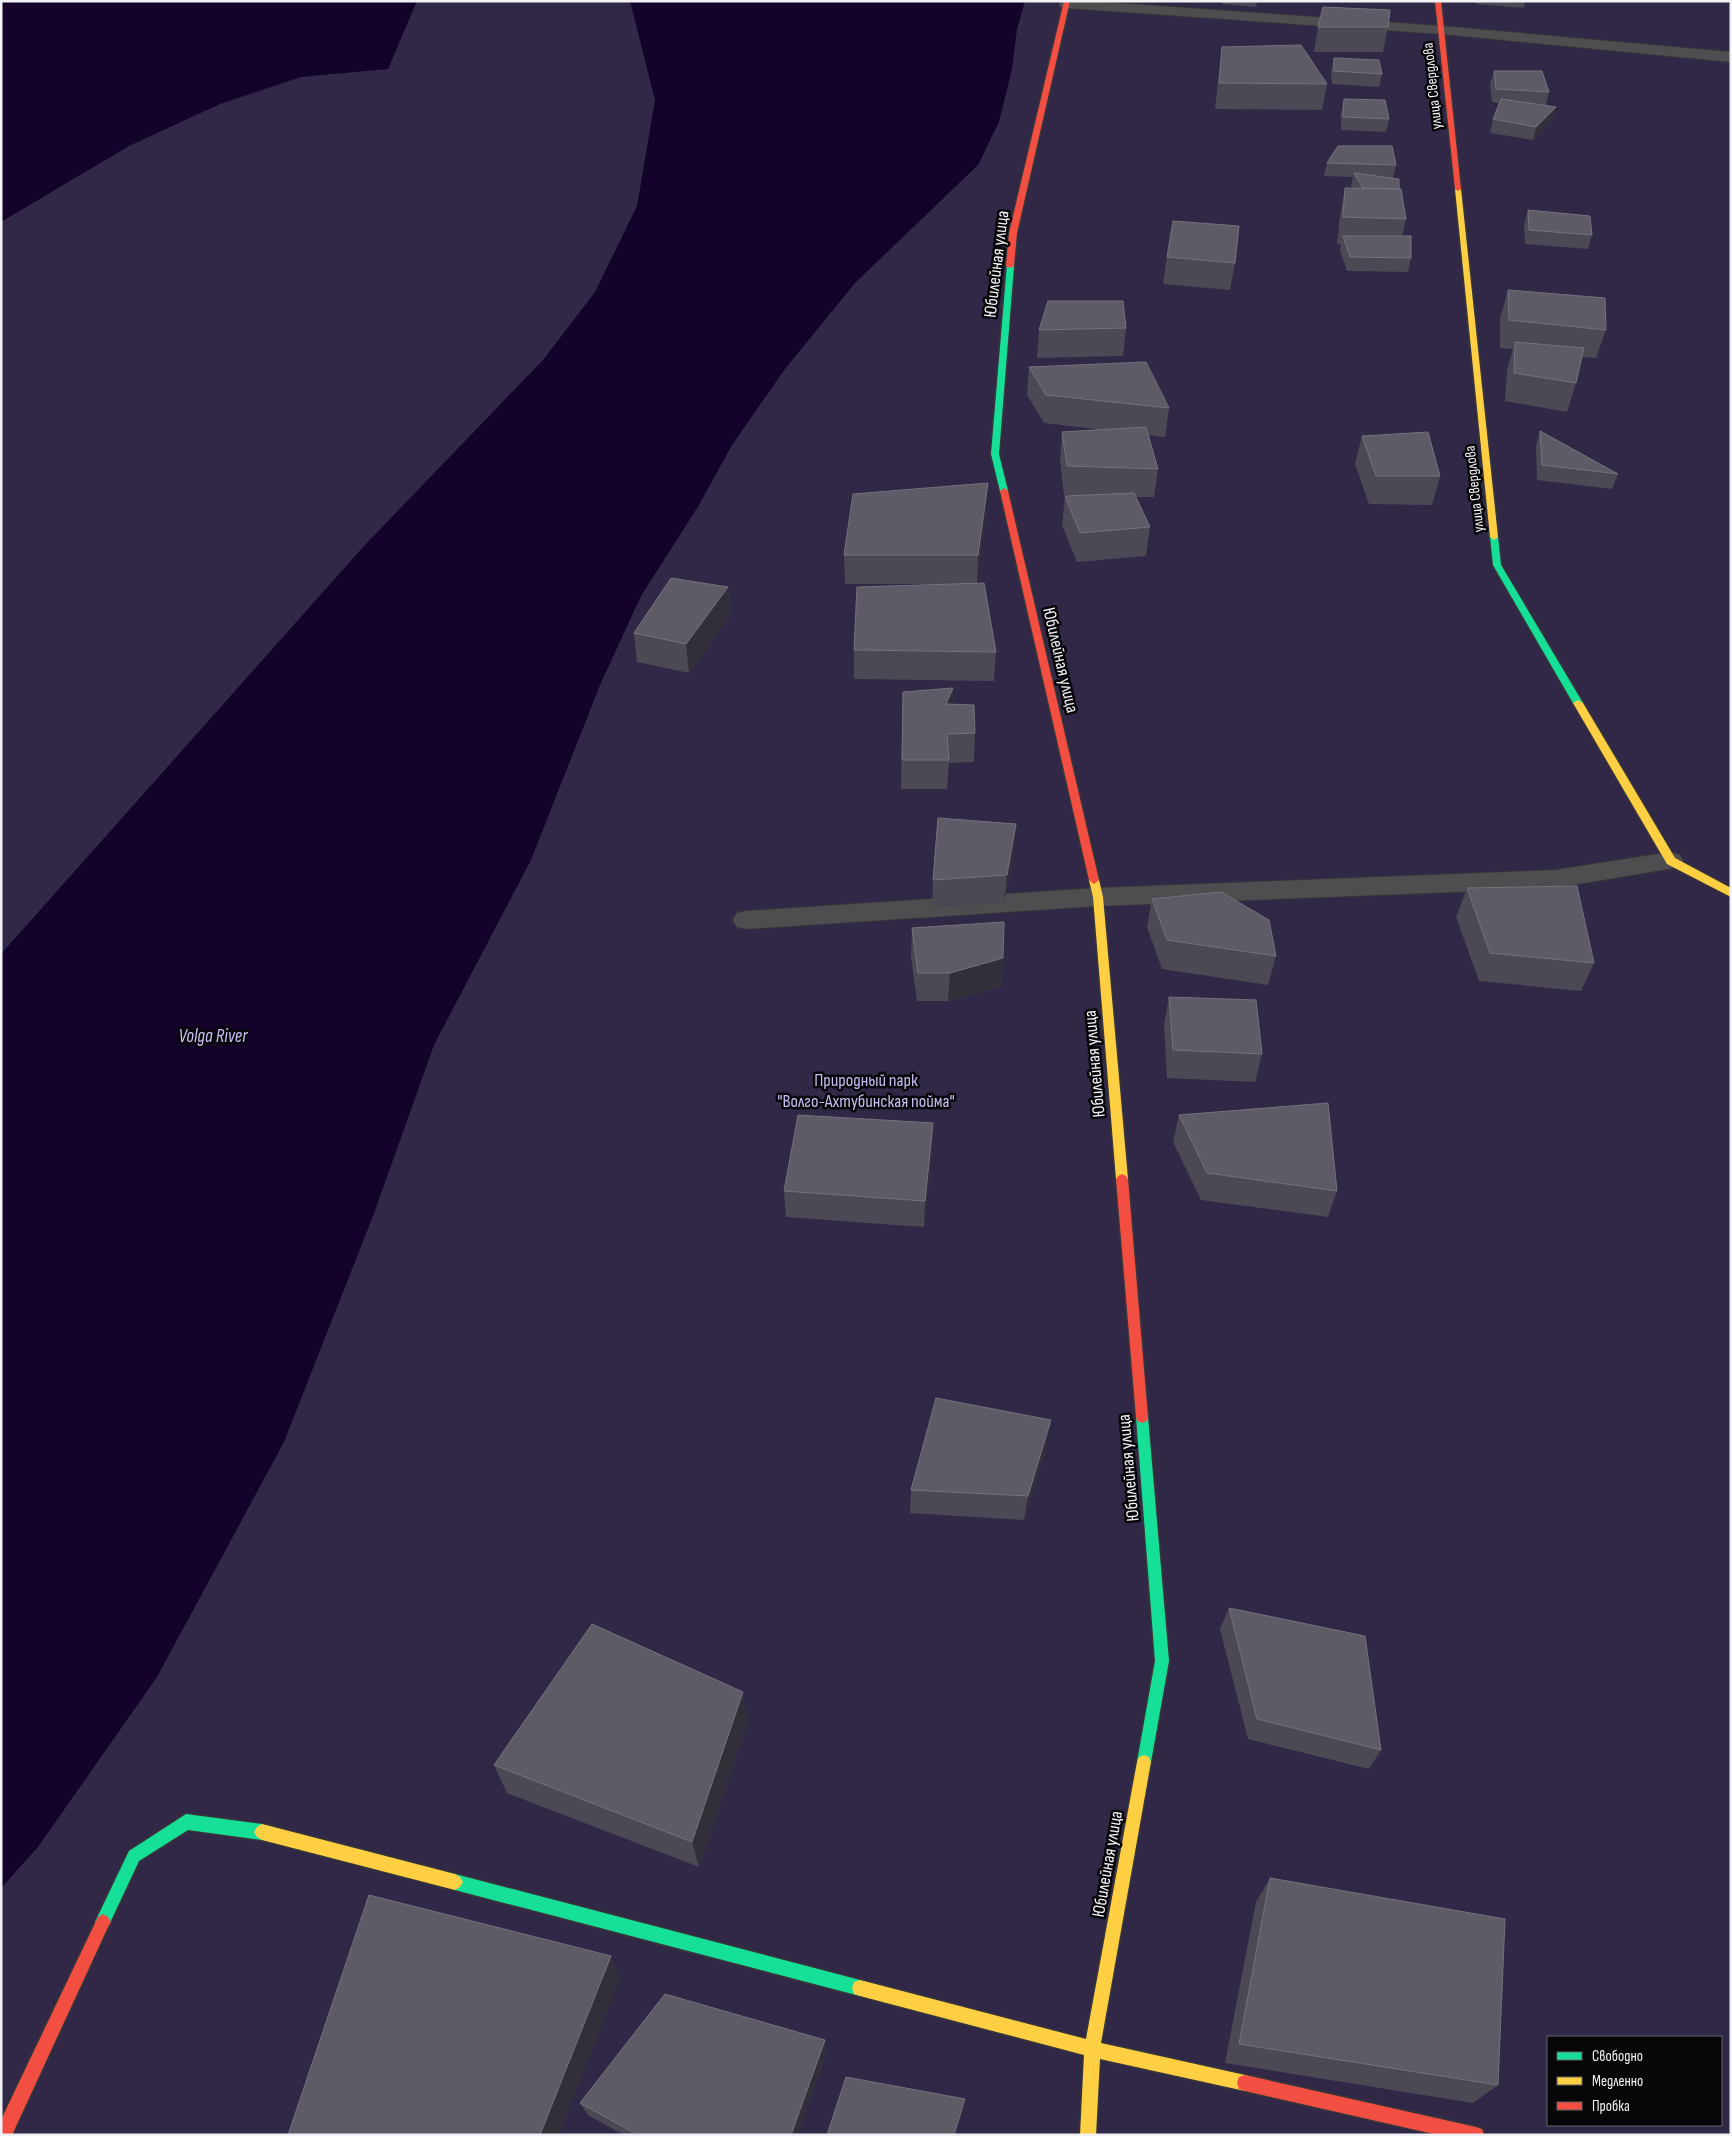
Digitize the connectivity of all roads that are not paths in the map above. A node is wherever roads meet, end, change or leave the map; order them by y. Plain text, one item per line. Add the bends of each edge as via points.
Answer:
1 (1438, 1) edge
2 (1066, 3) edge
3 (1441, 30) junction
4 (1731, 57) edge
5 (1671, 861) junction
6 (1731, 893) edge
7 (1098, 897) junction
8 (746, 920) dead end
9 (1092, 2049) junction
10 (3, 2135) edge
11 (1088, 2135) edge
12 (1476, 2135) edge

1 - 3 street, улица Свердлова
2 - 3 street
2 - 7 street, Юбилейная улица via 1014,233 995,454
3 - 4 street
3 - 5 street, улица Свердлова via 1497,565
5 - 6 street
5 - 7 street via 1554,879
7 - 8 street
7 - 9 street, Юбилейная улица via 1162,1661
9 - 10 street via 255,1830 186,1822 134,1856
9 - 11 street, Юбилейная улица
9 - 12 street

